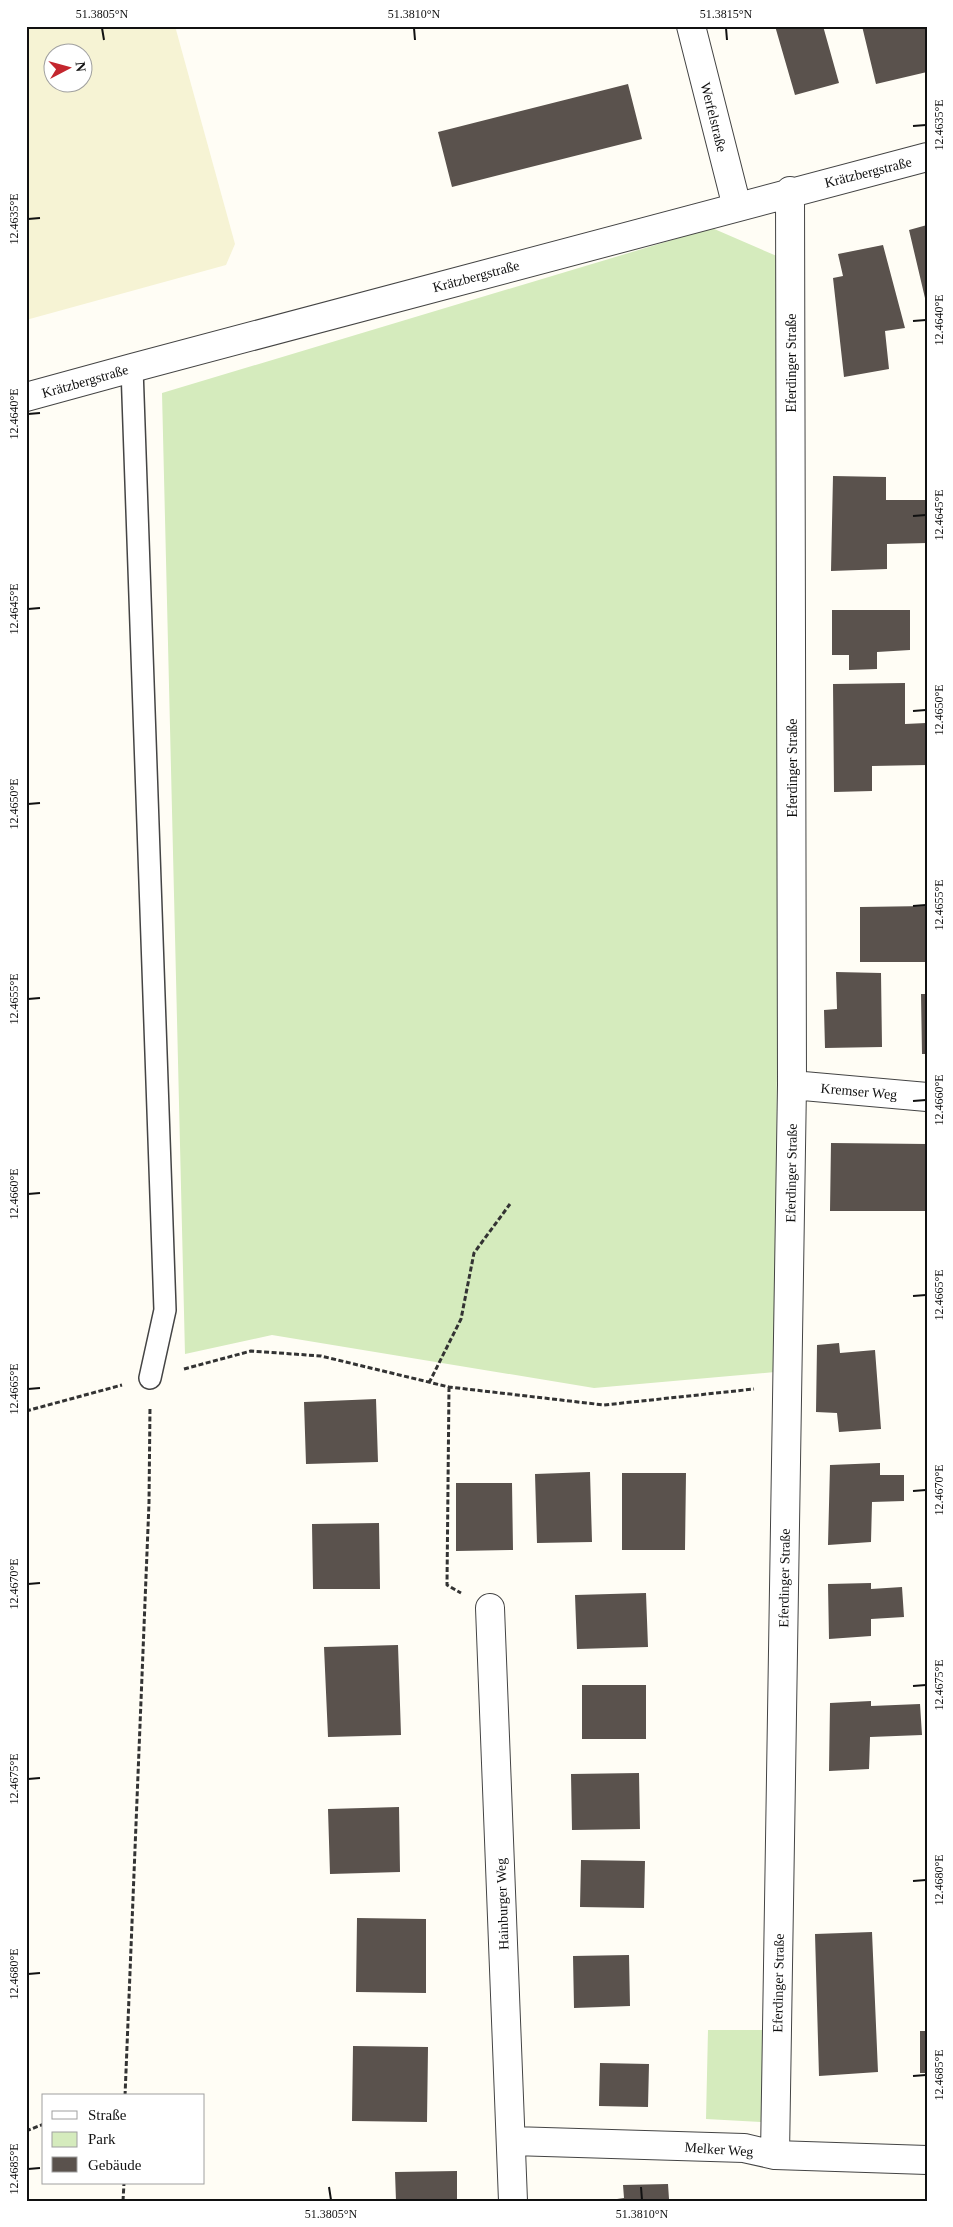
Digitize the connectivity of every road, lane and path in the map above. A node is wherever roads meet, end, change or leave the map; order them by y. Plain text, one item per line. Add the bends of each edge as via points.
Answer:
1 (691, 26) edge
2 (927, 156) edge
3 (790, 191) junction
4 (737, 207) junction
5 (132, 368) junction
6 (26, 398) edge
7 (792, 1085) junction
8 (927, 1097) edge
9 (510, 1204) dead end
10 (150, 1378) junction
11 (429, 1383) junction
12 (787, 1386) junction
13 (449, 1388) junction
14 (26, 1411) edge
15 (490, 1608) joint
16 (124, 2094) edge
17 (42, 2125) edge
18 (26, 2131) edge
19 (512, 2141) junction
20 (775, 2155) junction
21 (927, 2160) edge
22 (124, 2184) edge
23 (123, 2201) edge
24 (513, 2201) edge

1 - 4 street, Werfelstraße
2 - 3 street, Krätzbergstraße
3 - 4 street, Krätzbergstraße
3 - 7 street, Eferdinger Straße
4 - 5 street, Krätzbergstraße
5 - 6 street, Krätzbergstraße
5 - 10 lane via 165,1310
7 - 8 street, Kremser Weg
7 - 12 street, Eferdinger Straße
9 - 11 path via 474,1253 461,1320
10 - 11 path via 251,1351 321,1356
10 - 14 path
10 - 16 path via 149,1503
11 - 13 path
12 - 13 path via 604,1405
12 - 20 street, Eferdinger Straße
13 - 15 path via 447,1586
15 - 19 street, Hainburger Weg
17 - 18 path
19 - 20 street, Melker Weg via 744,2148
19 - 24 street, Hainburger Weg
20 - 21 street, Melker Weg
22 - 23 path

